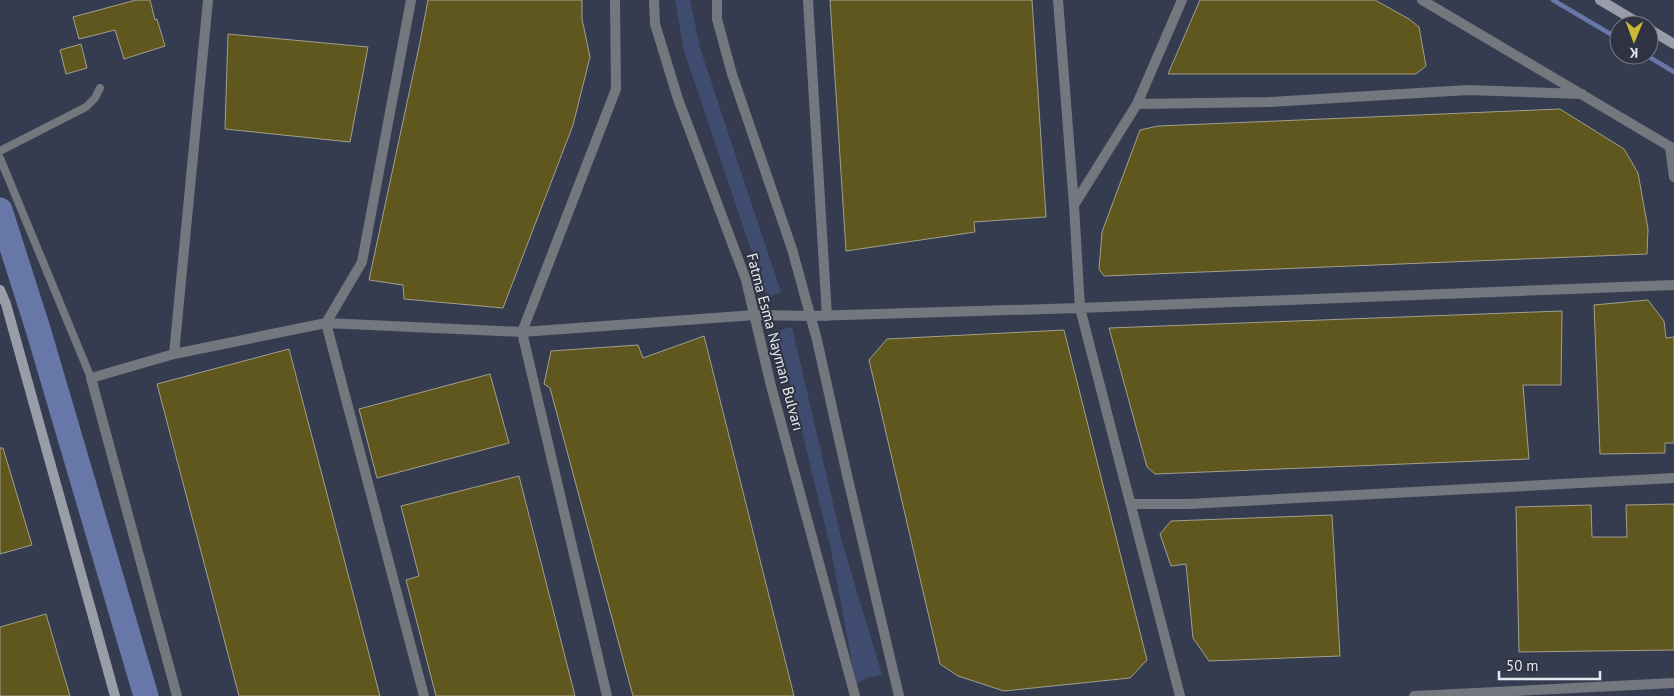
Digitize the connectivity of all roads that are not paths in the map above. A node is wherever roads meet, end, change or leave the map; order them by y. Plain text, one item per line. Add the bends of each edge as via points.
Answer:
1 (208, 0) edge
2 (411, 0) edge
3 (615, 0) edge
4 (654, 0) edge
5 (717, 0) edge
6 (808, 0) edge
7 (1058, 0) edge
8 (1182, 0) edge
9 (1422, 0) edge
10 (1600, 0) edge
11 (1625, 15) edge
12 (1659, 35) edge
13 (1674, 44) edge
14 (100, 88) dead end
15 (1582, 94) junction
16 (1136, 104) junction
17 (1672, 148) edge
18 (0, 151) edge
19 (0, 158) edge
20 (1674, 177) edge
21 (1074, 205) junction
22 (1674, 285) edge
23 (0, 290) edge
24 (1080, 308) junction
25 (754, 316) junction
26 (810, 316) junction
27 (827, 316) junction
28 (326, 323) junction
29 (522, 332) junction
30 (174, 354) junction
31 (91, 378) junction
32 (1674, 478) edge
33 (1131, 504) junction
34 (1674, 683) edge
35 (1560, 692) edge
36 (115, 696) edge
37 (177, 696) edge
38 (424, 696) edge
39 (607, 696) edge
40 (855, 696) edge
41 (899, 696) edge
42 (1180, 696) edge
43 (1414, 696) edge

1 - 30 street
2 - 28 street via 362,262
3 - 29 street via 616,89
4 - 25 street, Fatma Esma Nayman Bulvarı via 655,24 678,99 746,280
5 - 26 street via 717,19 732,74 792,248
6 - 27 street
7 - 21 street
8 - 16 street
9 - 15 street
10 - 11 main road
12 - 13 main road
14 - 18 lane via 86,107
15 - 16 street via 1468,90 1269,102
15 - 17 street
16 - 21 street
17 - 20 street
19 - 31 lane
21 - 24 street
22 - 24 street
23 - 36 main road
24 - 27 street
24 - 33 street
25 - 26 street
25 - 29 street
25 - 40 street, Fatma Esma Nayman Bulvarı
26 - 27 street
26 - 41 street
28 - 29 street
28 - 30 street
28 - 38 street
29 - 39 street
30 - 31 street
31 - 37 street
32 - 33 street via 1188,504
33 - 42 street
34 - 35 street
35 - 43 street

